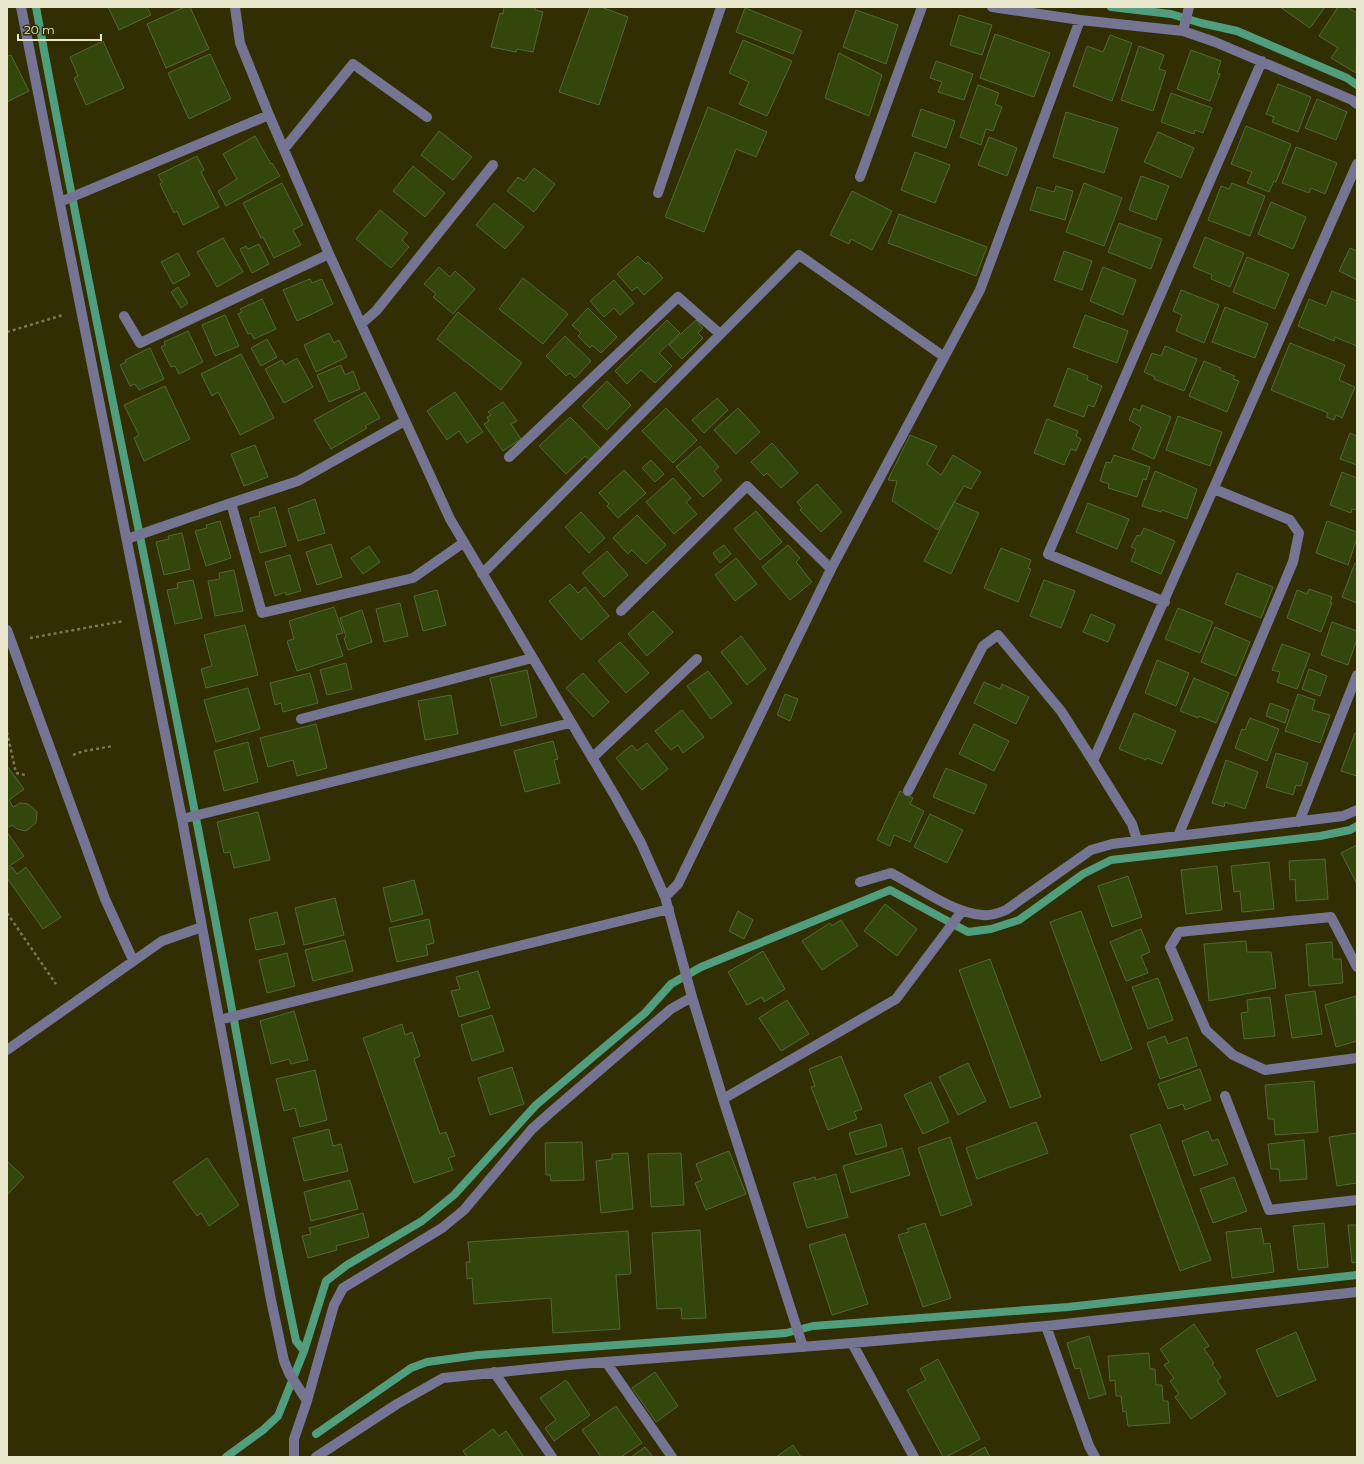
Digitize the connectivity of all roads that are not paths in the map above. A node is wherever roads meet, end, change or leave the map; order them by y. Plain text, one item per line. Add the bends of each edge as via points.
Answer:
1 (21, 7) edge
2 (235, 7) edge
3 (721, 7) edge
4 (922, 7) edge
5 (992, 7) edge
6 (1186, 19) edge
7 (1080, 20) junction
8 (1262, 61) junction
9 (1355, 99) edge
10 (269, 115) junction
11 (427, 117) dead end
12 (284, 149) junction
13 (1357, 164) edge
14 (493, 165) dead end
15 (860, 177) dead end
16 (658, 193) dead end
17 (68, 199) junction
18 (330, 254) junction
19 (124, 316) dead end
20 (361, 324) junction
21 (720, 334) junction
22 (943, 356) junction
23 (405, 421) junction
24 (509, 456) dead end
25 (1214, 489) junction
26 (231, 503) junction
27 (135, 536) junction
28 (463, 542) junction
29 (831, 569) junction
30 (482, 574) junction
31 (1165, 602) junction
32 (621, 610) dead end
33 (7, 630) edge
34 (532, 658) junction
35 (697, 659) dead end
36 (1357, 674) edge
37 (301, 719) dead end
38 (570, 723) junction
39 (592, 758) junction
40 (1093, 761) junction
41 (908, 791) dead end
42 (1357, 810) edge
43 (191, 817) junction
44 (1299, 822) junction
45 (1178, 836) junction
46 (1137, 840) junction
47 (860, 882) dead end
48 (665, 897) junction
49 (669, 909) junction
50 (959, 914) junction
51 (202, 927) junction
52 (133, 960) junction
53 (1357, 967) edge
54 (692, 997) junction
55 (222, 1019) junction
56 (7, 1050) edge
57 (1357, 1058) edge
58 (1225, 1096) dead end
59 (723, 1099) junction
60 (1357, 1200) edge
61 (1357, 1292) edge
62 (1046, 1326) junction
63 (852, 1343) junction
64 (803, 1347) junction
65 (606, 1362) junction
66 (494, 1372) junction
67 (307, 1401) junction
68 (294, 1457) edge
69 (316, 1457) edge
70 (552, 1457) edge
71 (672, 1457) edge
72 (914, 1457) edge
73 (1095, 1457) edge

1 - 17 street
2 - 10 street via 240,43
3 - 16 street
4 - 15 street
5 - 7 street
6 - 7 street
6 - 8 street via 1215,42
7 - 22 street via 980,290
8 - 9 street
8 - 31 street via 1048,554
10 - 12 street
10 - 17 street
11 - 12 street via 353,64
12 - 18 street
13 - 25 street
14 - 20 street via 376,310
17 - 27 street via 81,309
18 - 19 street via 140,343
18 - 20 street
20 - 23 street
21 - 22 street via 799,255
21 - 24 street via 678,297
21 - 30 street
22 - 29 street
23 - 26 street via 298,481
23 - 28 street
25 - 31 street
25 - 45 street via 1290,520 1299,533 1293,562
26 - 27 street
26 - 28 street via 262,613 413,578
27 - 43 street via 142,618
28 - 30 street
29 - 32 street via 747,486
29 - 48 street via 678,884
30 - 34 street
31 - 40 street
33 - 52 street via 105,899
34 - 37 street
34 - 38 street
35 - 39 street
36 - 44 street
38 - 39 street
38 - 43 street
39 - 48 street via 641,843
40 - 41 street via 1061,711 998,635 983,646
40 - 46 street via 1132,824
42 - 44 street via 1343,816
43 - 51 street
44 - 45 street
45 - 46 street
46 - 50 street via 1091,850 1006,910 983,916
47 - 50 street via 891,872
48 - 49 street
49 - 54 street
49 - 55 street
50 - 59 street via 896,999
51 - 52 street via 162,941
51 - 55 street
52 - 56 street
53 - 57 street via 1331,916 1179,932 1170,947 1206,1030 1233,1055 1265,1070
54 - 59 street
54 - 67 street via 671,1008 532,1129 464,1210 442,1228 343,1288 334,1306
55 - 67 street via 284,1361
58 - 60 street via 1269,1210
59 - 64 street
61 - 62 street
62 - 63 street
62 - 73 street
63 - 64 street
63 - 72 street
64 - 65 street
65 - 66 street
65 - 71 street
66 - 69 street via 443,1378 397,1404
66 - 70 street
67 - 68 street via 294,1439

